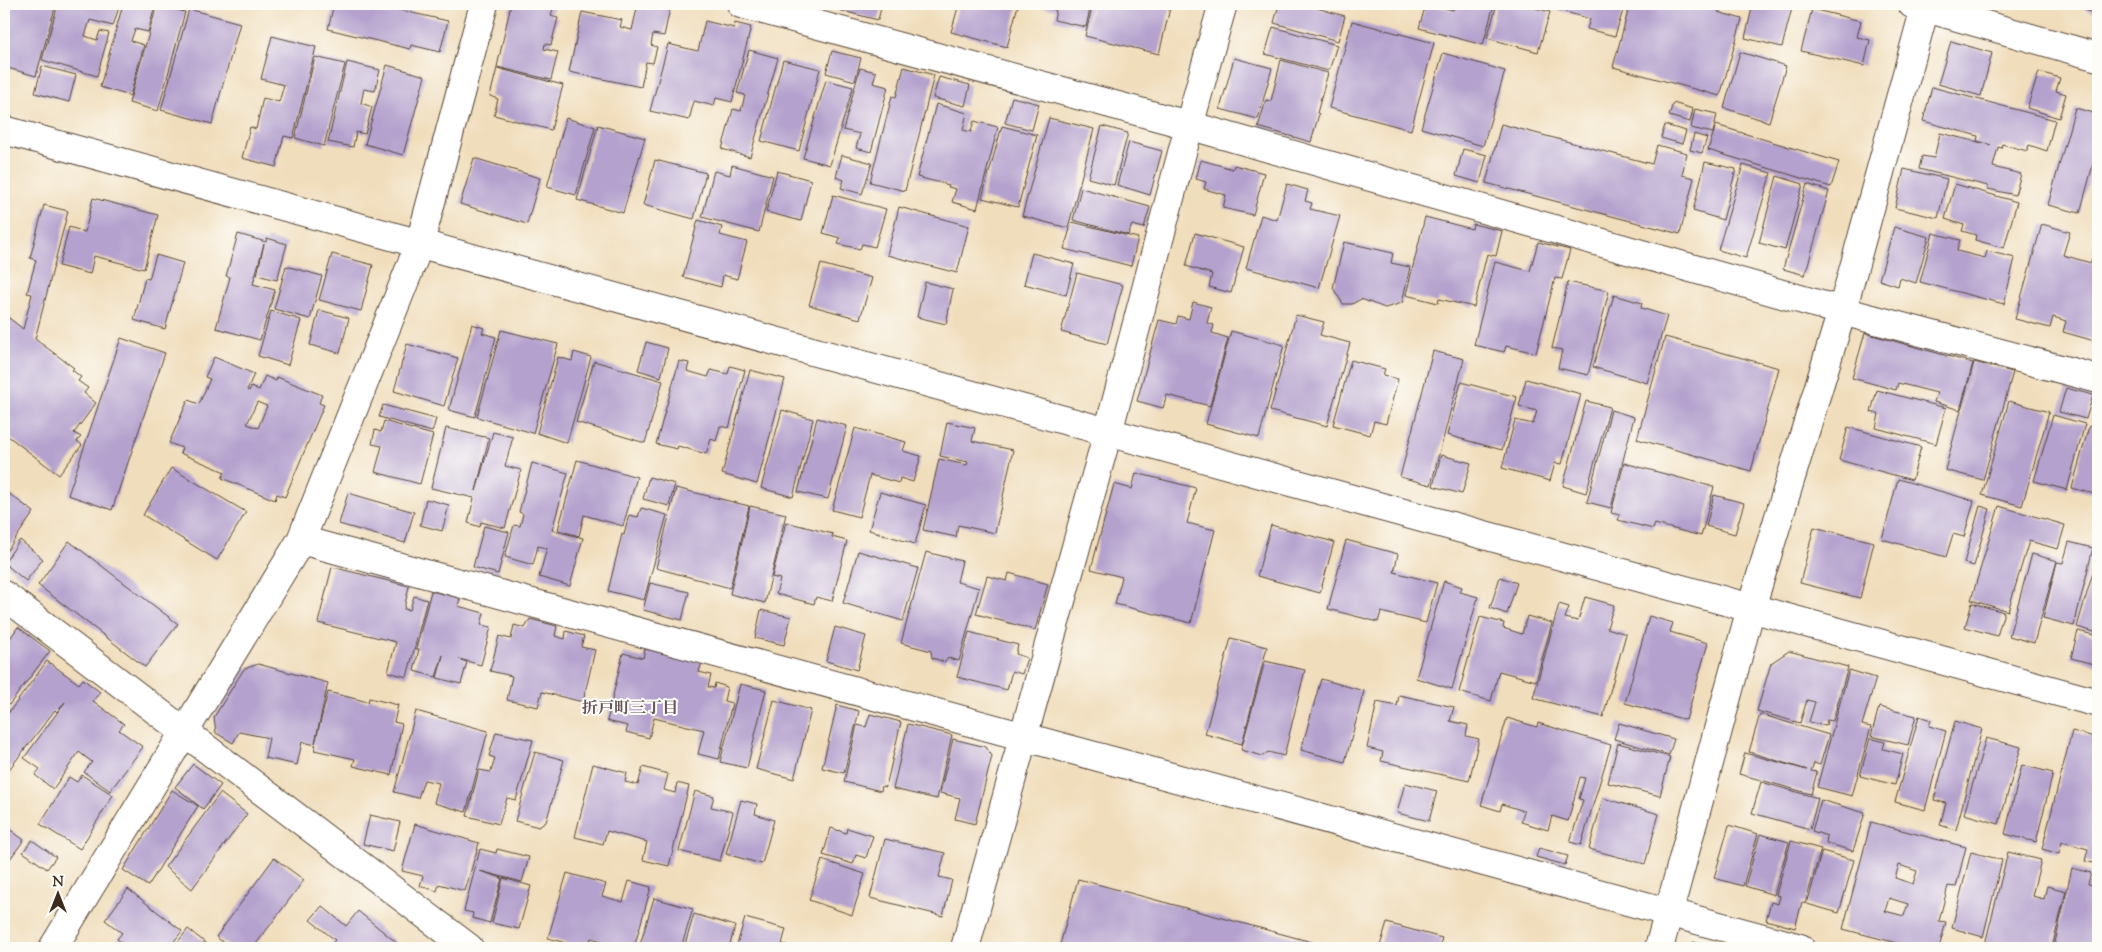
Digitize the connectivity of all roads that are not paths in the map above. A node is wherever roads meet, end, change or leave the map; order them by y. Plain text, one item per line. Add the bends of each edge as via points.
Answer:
1 (484, 4) edge
2 (741, 4) edge
3 (1223, 4) edge
4 (1921, 5) edge
5 (2098, 57) edge
6 (1188, 125) junction
7 (4, 130) edge
8 (420, 243) junction
9 (1842, 311) junction
10 (2098, 379) edge
11 (1108, 432) junction
12 (301, 540) junction
13 (4, 595) edge
14 (1751, 608) junction
15 (2098, 702) edge
16 (185, 734) junction
17 (1022, 736) junction
18 (1668, 913) junction
19 (53, 948) edge
20 (469, 948) edge
21 (964, 948) edge
22 (1659, 948) edge
23 (1800, 948) edge

1 - 8 street
2 - 6 street
3 - 6 street
4 - 5 street
4 - 9 street
6 - 9 street
6 - 11 street
7 - 8 street
8 - 11 street
8 - 12 street
9 - 10 street
9 - 14 street
11 - 14 street
11 - 17 street
12 - 16 street
12 - 17 street
13 - 16 street
14 - 15 street
14 - 18 street
16 - 19 street
16 - 20 street
17 - 18 street
17 - 21 street
18 - 22 street
18 - 23 street

